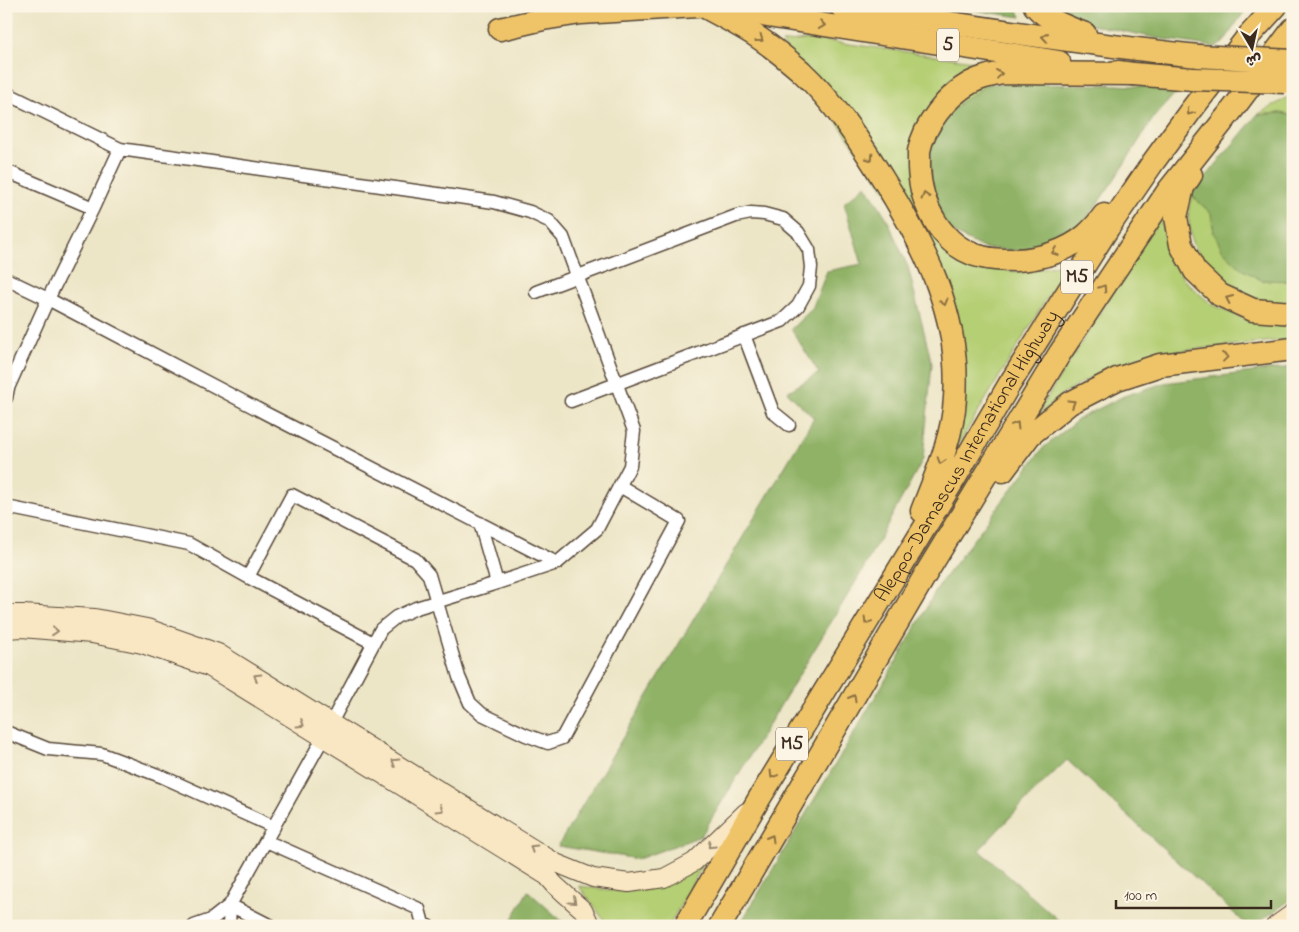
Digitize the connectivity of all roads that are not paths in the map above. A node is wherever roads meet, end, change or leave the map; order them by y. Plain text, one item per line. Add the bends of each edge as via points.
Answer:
1 (697, 6) edge
2 (704, 6) edge
3 (841, 6) edge
4 (1036, 6) edge
5 (1265, 6) edge
6 (1276, 6) edge
7 (500, 29) dead end
8 (1293, 29) edge
9 (1246, 40) junction
10 (1141, 50) junction
11 (1133, 74) junction
12 (1291, 77) edge
13 (6, 93) edge
14 (1236, 105) junction
15 (120, 149) junction
16 (1154, 161) junction
17 (6, 171) edge
18 (93, 208) junction
19 (577, 276) junction
20 (6, 278) edge
21 (536, 292) dead end
22 (48, 299) junction
23 (1293, 313) edge
24 (744, 335) junction
25 (1293, 349) edge
26 (617, 384) junction
27 (7, 391) edge
28 (571, 401) dead end
29 (789, 425) dead end
30 (620, 486) junction
31 (6, 507) edge
32 (480, 523) junction
33 (557, 563) junction
34 (901, 564) junction
35 (927, 572) junction
36 (248, 577) junction
37 (497, 583) junction
38 (437, 601) junction
39 (6, 614) edge
40 (6, 629) edge
41 (374, 643) junction
42 (327, 731) junction
43 (6, 732) edge
44 (759, 799) junction
45 (274, 827) junction
46 (266, 841) junction
47 (566, 868) junction
48 (556, 885) junction
49 (230, 905) junction
50 (1293, 913) edge
51 (194, 926) edge
52 (229, 926) edge
53 (271, 926) edge
54 (428, 926) edge
55 (591, 926) edge
56 (685, 926) edge
57 (720, 926) edge
58 (1275, 926) edge

1 - 7 highway via 581,13
2 -> 11 highway, 5
2 -> 34 highway via 780,54 819,90 843,118 904,213 931,265 943,298 952,332 955,399 949,436 938,470
10 -> 3 highway, 5
4 - 10 highway via 1060,24
5 - 9 highway
6 - 9 highway, Aleppo-Damascus International Highway / M5
8 - 14 highway, Aleppo-Damascus International Highway / M5
9 -> 16 highway, Aleppo-Damascus International Highway / M5
10 - 12 highway, 5, bridge via 1198,56
11 - 12 highway, 5, bridge via 1193,79
16 -> 11 highway via 1087,234 1060,251 1025,260 980,257 952,242 935,222 920,181 919,152 933,118 970,83 1003,73
13 - 15 street
23 -> 14 highway via 1253,310 1220,295 1195,271 1181,246 1176,217 1183,187
35 -> 14 highway, Aleppo-Damascus International Highway / M5 via 1065,345 1168,191
15 - 18 street
15 - 19 street via 494,202 530,212 549,221 563,237
16 - 34 highway, Aleppo-Damascus International Highway / M5 via 1009,385
17 - 18 street
18 - 22 street
19 - 21 street
19 - 24 street via 736,216 751,213 783,219 798,232 809,250 809,286 798,306 782,321
19 - 26 street
20 - 22 street
22 - 27 street
22 - 32 street
24 - 26 street
24 - 29 street via 773,412
35 -> 25 highway via 1030,435 1070,403 1117,379 1160,365
26 - 28 street
26 - 30 street via 634,431 630,466
30 - 33 street via 597,529
30 - 38 street via 679,521 562,738 548,743 526,736 482,714 470,703
31 - 36 street via 189,544
32 - 33 street
32 - 37 street
33 - 37 street
34 -> 44 highway, Aleppo-Damascus International Highway / M5
57 -> 35 highway, M5
36 - 38 street via 292,495 415,559 429,575
36 - 41 street
37 - 38 street
38 - 41 street via 396,617 382,629
42 -> 39 street via 218,653 146,628 95,618
40 -> 42 street via 92,634 142,644 209,667
41 - 42 street
42 - 45 street
47 -> 42 street
42 -> 48 street
43 - 45 street via 48,749 102,754 163,777
44 -> 47 street via 694,862 664,878 628,884 593,878
44 - 56 highway, Aleppo-Damascus International Highway / M5
45 - 46 street
46 - 49 street
46 - 54 street via 419,909 423,924
47 - 48 street
48 -> 55 street via 583,910
49 - 51 street via 211,920
49 - 52 street
49 - 53 street
50 - 58 street

